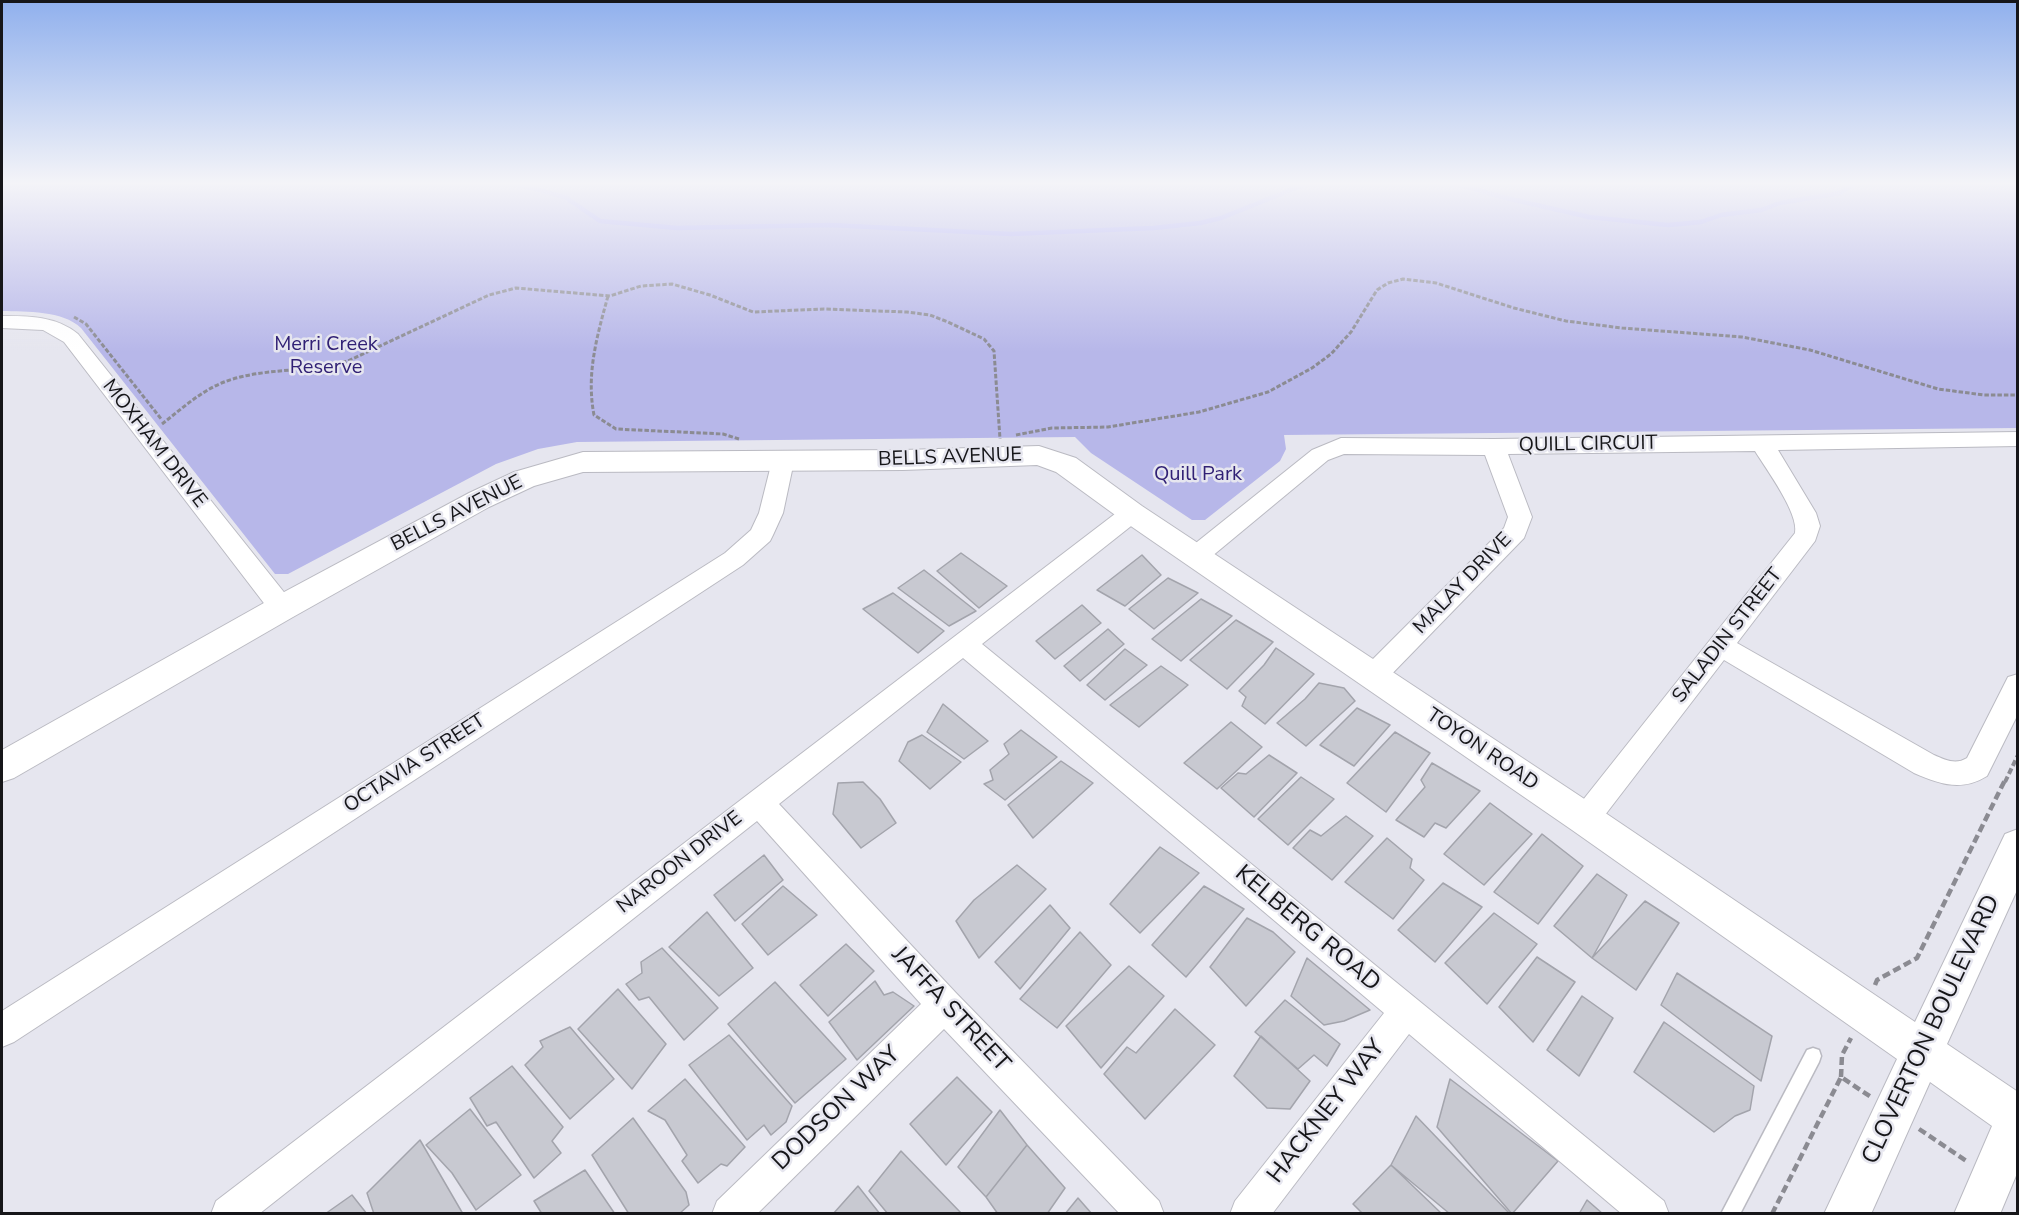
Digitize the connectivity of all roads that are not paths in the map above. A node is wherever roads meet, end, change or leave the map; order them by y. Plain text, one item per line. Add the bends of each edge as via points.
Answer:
1 (2, 322) edge
2 (2018, 439) edge
3 (1762, 443) junction
4 (1011, 445) joint
5 (1494, 447) junction
6 (783, 461) junction
7 (1132, 513) junction
8 (1196, 556) junction
9 (282, 608) junction
10 (963, 643) junction
11 (1721, 646) junction
12 (1373, 676) junction
13 (2018, 685) edge
14 (3, 763) edge
15 (758, 802) junction
16 (1585, 819) junction
17 (2018, 846) edge
18 (944, 1005) junction
19 (1406, 1011) junction
20 (2, 1030) edge
21 (1923, 1052) junction
22 (1814, 1056) dead end
23 (2017, 1117) edge
24 (229, 1214) edge
25 (730, 1214) edge
26 (1146, 1214) edge
27 (1248, 1214) edge
28 (1651, 1214) edge
29 (1730, 1214) edge
30 (1847, 1214) edge
31 (1977, 1214) edge

1 - 9 street, MOXHAM DRIVE via 51,325 65,332
2 - 3 street, QUILL CIRCUIT
3 - 5 street, QUILL CIRCUIT
3 - 11 street, SALADIN STREET via 1804,513 1806,535
4 - 6 street, BELLS AVENUE via 903,460
4 - 7 street, TOYON ROAD via 1066,465
5 - 8 street, QUILL CIRCUIT via 1334,447 1320,454
5 - 12 street, MALAY DRIVE via 1520,517 1515,532
6 - 9 street, BELLS AVENUE via 583,462 524,478
6 - 20 street, OCTAVIA STREET via 771,513 761,535 734,559
7 - 8 street, TOYON ROAD
7 - 10 street, NAROON DRIVE
8 - 12 street, TOYON ROAD
9 - 14 street, BELLS AVENUE
10 - 15 street, NAROON DRIVE
10 - 19 street, KELBERG ROAD
11 - 13 street via 1924,764 1958,776 1977,767
11 - 16 street, SALADIN STREET
12 - 16 street, TOYON ROAD
15 - 18 street, JAFFA STREET
15 - 24 street, NAROON DRIVE
16 - 21 street, TOYON ROAD
17 - 21 street, CLOVERTON BOULEVARD
18 - 25 street, DODSON WAY
18 - 26 street, JAFFA STREET
19 - 27 street, HACKNEY WAY
19 - 28 street, KELBERG ROAD
21 - 23 street, TOYON ROAD
21 - 30 street, CLOVERTON BOULEVARD
22 - 29 lane
23 - 31 street

